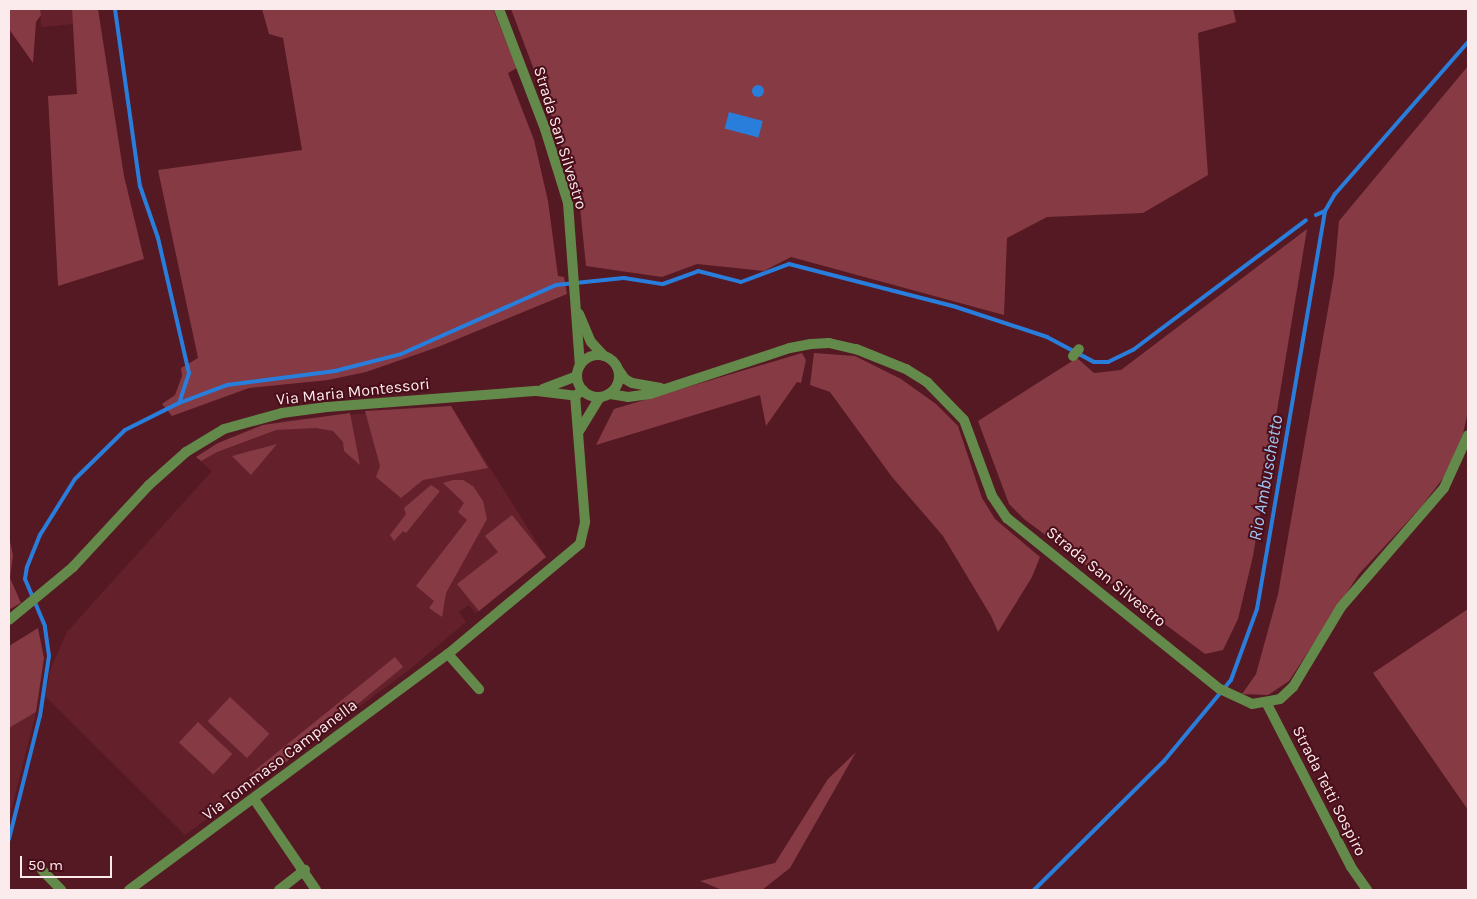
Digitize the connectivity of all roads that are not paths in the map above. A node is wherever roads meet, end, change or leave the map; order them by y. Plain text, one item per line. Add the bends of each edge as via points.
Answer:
1 (499, 9) edge
2 (578, 310) junction
3 (604, 356) junction
4 (618, 369) junction
5 (579, 371) junction
6 (667, 388) junction
7 (537, 391) junction
8 (579, 392) junction
9 (610, 394) junction
10 (600, 397) junction
11 (578, 434) junction
12 (1468, 435) edge
13 (9, 620) edge
14 (448, 654) junction
15 (479, 689) dead end
16 (1267, 704) junction
17 (254, 799) junction
18 (42, 870) dead end
19 (305, 870) junction
20 (61, 890) edge
21 (129, 890) edge
22 (279, 890) edge
23 (316, 890) edge
24 (1367, 890) edge

1 - 2 street, Strada San Silvestro via 545,129 568,204
2 - 3 street, Strada San Silvestro via 592,342
2 - 5 street, Strada San Silvestro
3 - 4 street
3 - 5 street via 590,357
4 - 6 street, Strada San Silvestro via 632,383
4 - 9 street via 618,383
5 - 7 street, Via Maria Montessori via 566,383
5 - 8 street
6 - 9 street, Strada San Silvestro via 628,397
6 - 16 street, Strada San Silvestro via 811,344 829,343 856,349 906,369 932,387 964,420 992,496 1007,518 1234,698 1252,704
7 - 8 street, Via Maria Montessori
7 - 13 street, Via Maria Montessori via 327,406 282,413 224,429 186,452 149,485 73,567
8 - 10 street
8 - 11 street, Via Tommaso Campanella
9 - 10 street
10 - 11 street via 584,419
11 - 14 street, Via Tommaso Campanella via 585,522 580,544
12 - 16 street via 1444,488 1341,607 1293,686 1280,699
14 - 15 street
14 - 17 street, Via Tommaso Campanella
16 - 24 street, Strada Tetti Sospiro via 1351,867
17 - 19 street
17 - 21 street, Via Tommaso Campanella
18 - 20 street
19 - 22 street
19 - 23 street

